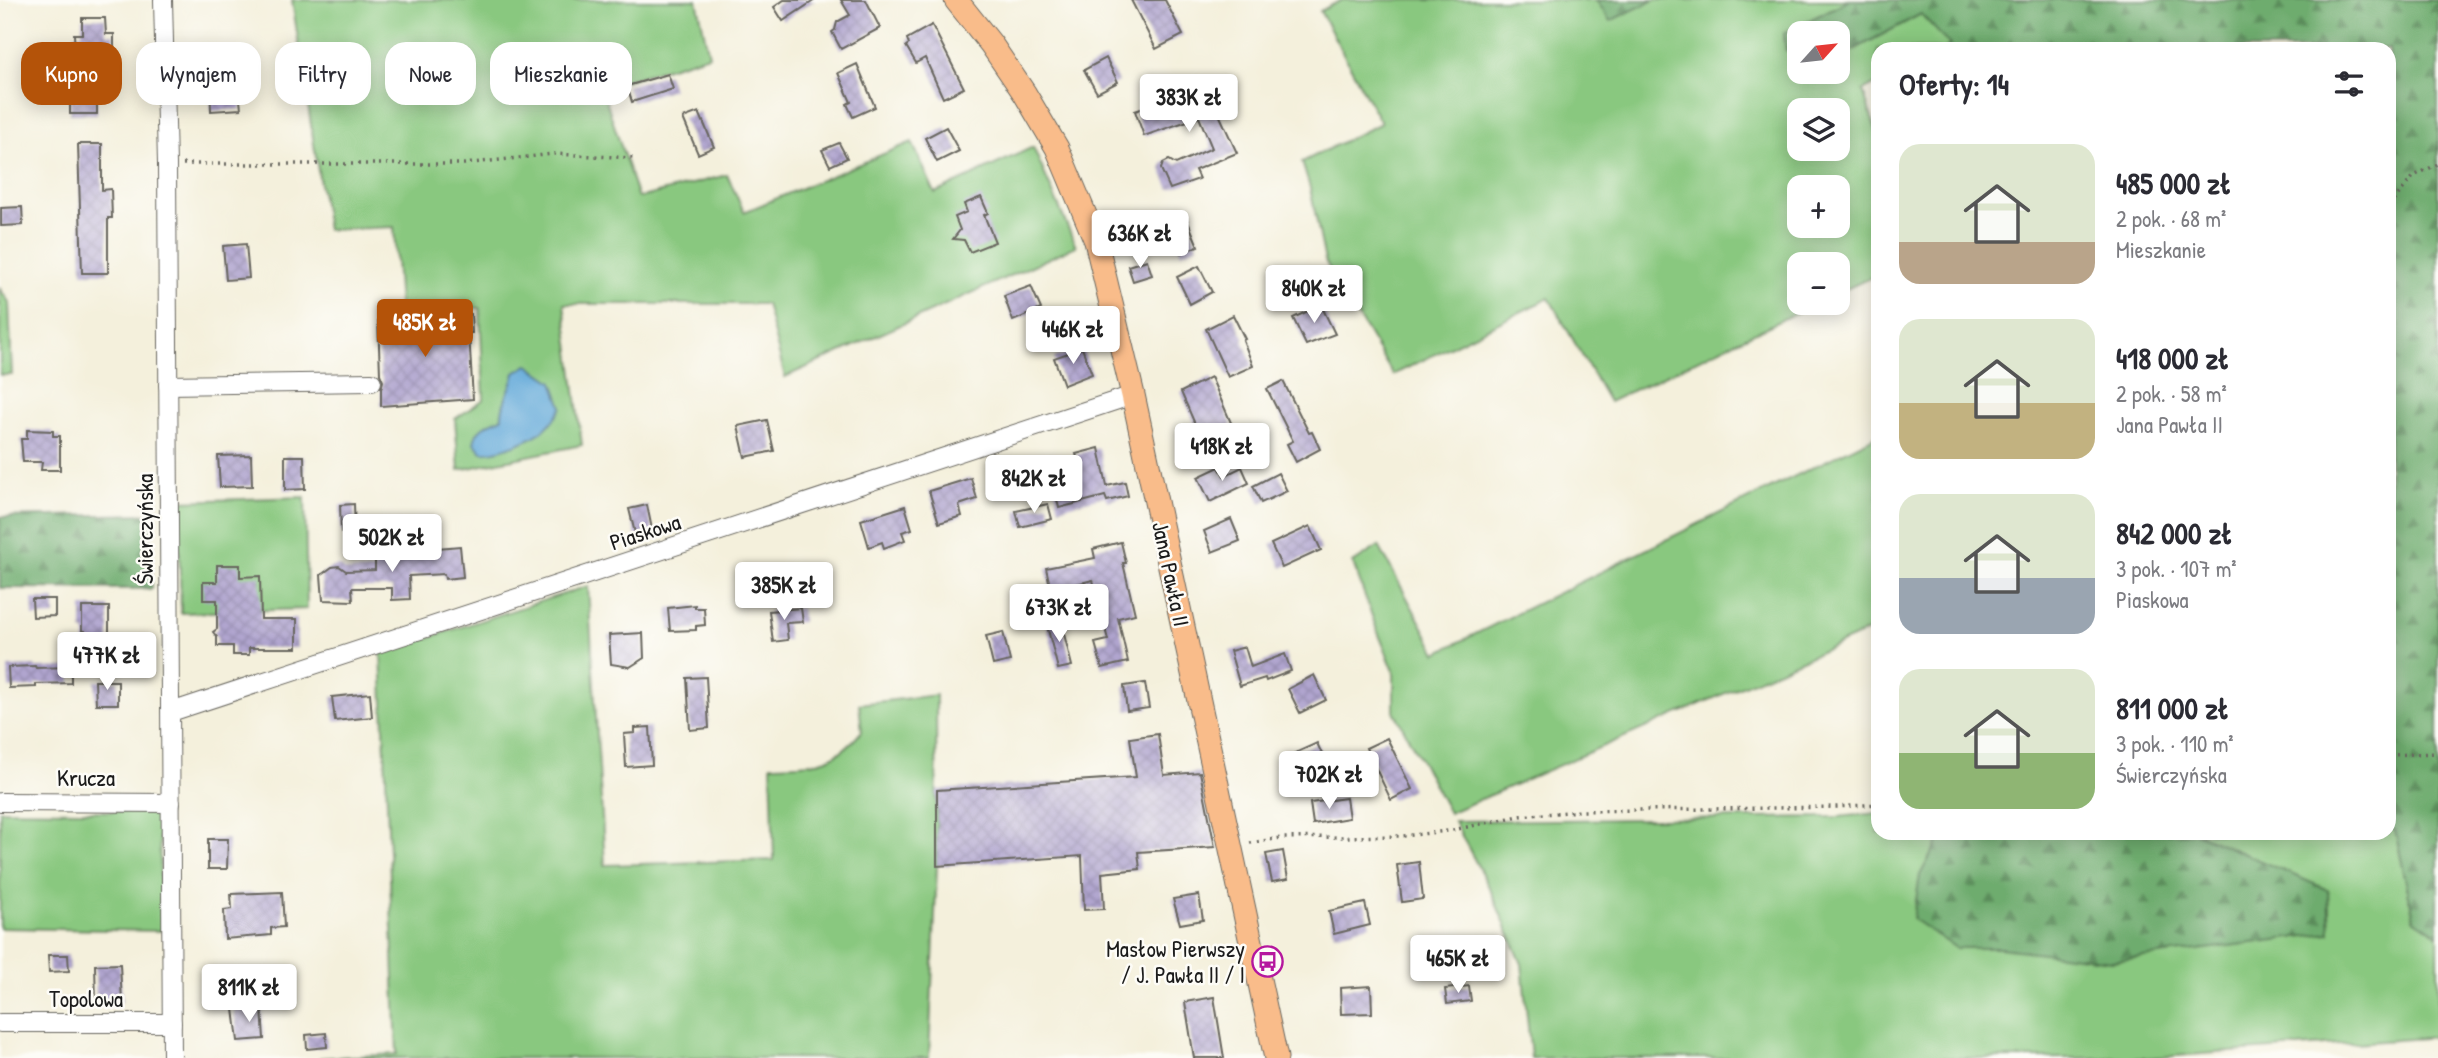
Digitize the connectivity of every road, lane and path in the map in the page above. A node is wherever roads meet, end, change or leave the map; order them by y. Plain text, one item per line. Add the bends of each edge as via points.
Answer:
1 (163, 0) edge
2 (956, 0) edge
3 (635, 158) dead end
4 (167, 164) junction
5 (2438, 164) edge
6 (2396, 197) edge
7 (372, 382) dead end
8 (168, 384) junction
9 (1133, 395) junction
10 (171, 712) junction
11 (2438, 753) edge
12 (2396, 755) edge
13 (0, 802) edge
14 (171, 803) junction
15 (1871, 805) edge
16 (1231, 846) junction
17 (0, 1023) edge
18 (172, 1023) junction
19 (172, 1058) edge
20 (1276, 1058) edge

1 - 4 street, Świerczyńska
2 - 9 main road, Jana Pawła II via 1025,94 1077,191 1096,241
3 - 4 path via 554,154 464,164
4 - 8 street, Świerczyńska
5 - 6 path via 2414,176
7 - 8 street
8 - 10 street, Świerczyńska
9 - 10 street, Piaskowa
9 - 16 main road, Jana Pawła II
10 - 14 street, Świerczyńska
11 - 12 path
13 - 14 street, Krucza
14 - 18 street, Świerczyńska
15 - 16 path via 1580,811 1519,816 1403,836 1281,838
16 - 20 main road, Jana Pawła II
17 - 18 street, Topolowa
18 - 19 street, Świerczyńska

